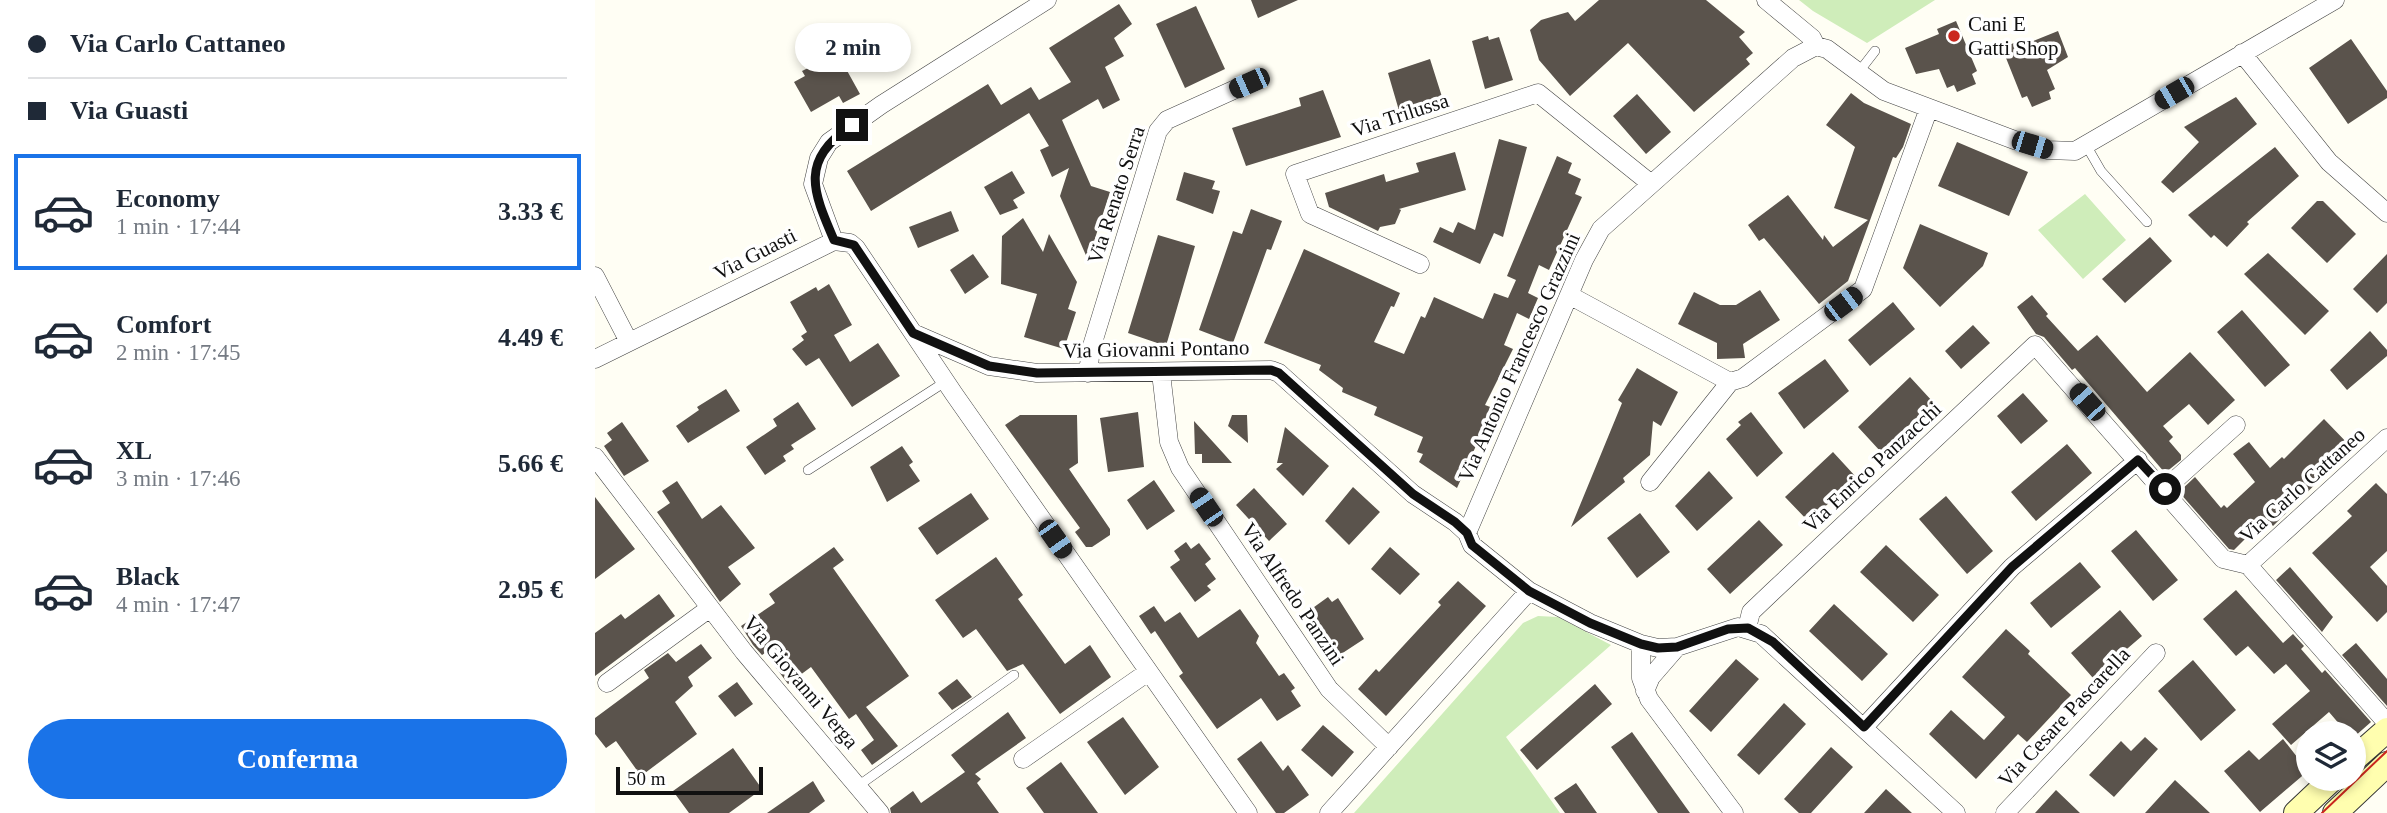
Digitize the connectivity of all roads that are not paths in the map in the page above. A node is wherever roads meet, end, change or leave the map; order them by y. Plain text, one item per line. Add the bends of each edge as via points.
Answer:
1 (1047, 0) edge
2 (1766, 0) edge
3 (2335, 0) edge
4 (1816, 46) junction
5 (1875, 51) dead end
6 (2242, 52) junction
7 (1858, 73) junction
8 (1249, 83) dead end
9 (1929, 108) junction
10 (2086, 145) junction
11 (1650, 183) junction
12 (2387, 213) edge
13 (2147, 222) dead end
14 (834, 240) junction
15 (1420, 264) dead end
16 (595, 276) edge
17 (1569, 295) junction
18 (913, 333) junction
19 (629, 342) junction
20 (2035, 345) joint
21 (595, 359) edge
22 (1088, 373) junction
23 (1161, 373) junction
24 (946, 382) junction
25 (1730, 382) junction
26 (2236, 425) dead end
27 (2387, 438) edge
28 (595, 457) edge
29 (2138, 460) junction
30 (808, 470) dead end
31 (1650, 482) dead end
32 (2165, 489) junction
33 (1467, 533) junction
34 (2248, 565) junction
35 (1529, 591) junction
36 (710, 608) junction
37 (1748, 628) junction
38 (1641, 644) junction
39 (1677, 647) junction
40 (2156, 653) dead end
41 (1149, 672) junction
42 (1014, 675) dead end
43 (607, 682) dead end
44 (1645, 691) junction
45 (2387, 723) edge
46 (1864, 727) junction
47 (2387, 730) edge
48 (1389, 747) junction
49 (2366, 748) edge
50 (1023, 759) dead end
51 (2387, 764) edge
52 (859, 786) junction
53 (2319, 791) edge
54 (2344, 810) edge
55 (880, 813) edge
56 (1248, 813) edge
57 (1329, 813) edge
58 (1734, 813) edge
59 (1956, 813) edge
60 (2005, 813) edge
61 (2296, 813) edge

1 - 14 street via 829,142 819,158 813,184
2 - 4 street
3 - 6 street
4 - 7 street
4 - 11 street, Via Antonio Francesco Grazzini via 1793,58
5 - 7 lane
6 - 10 street
6 - 12 street via 2329,162
7 - 9 street via 1884,91
8 - 22 street, Via Renato Serra via 1167,120 1158,131 1091,349
9 - 10 street via 2047,150 2075,150
9 - 25 street via 1863,289 1743,378
10 - 13 lane via 2101,171
11 - 15 street, Via Trilussa via 1538,93 1294,174 1310,214
11 - 17 street, Via Antonio Francesco Grazzini via 1601,229
14 - 18 street via 854,245
14 - 19 street, Via Guasti
16 - 19 street
17 - 25 street
17 - 33 street, Via Antonio Francesco Grazzini
18 - 22 street, Via Giovanni Pontano via 989,366 1037,373
18 - 24 street
19 - 21 street, Via Guasti
20 - 29 street, Via Carlo Cattaneo
20 - 37 street, Via Enrico Panzacchi via 1751,612
22 - 23 street, Via Giovanni Pontano
23 - 33 street, Via Giovanni Pontano via 1279,373 1413,494
23 - 48 street, Via Alfredo Panzini via 1169,442 1180,468 1329,689
24 - 30 lane
24 - 41 street
25 - 31 street
26 - 32 street
27 - 34 street, Via Carlo Cattaneo
28 - 36 street, Via Giovanni Verga
29 - 32 street, Via Carlo Cattaneo
29 - 46 street via 2012,567
32 - 34 street, Via Carlo Cattaneo via 2223,559
33 - 35 street, Via Giovanni Pontano via 1472,545
34 - 45 street, Via Carlo Cattaneo
35 - 38 street, Via Giovanni Pontano
35 - 48 street
36 - 43 street
36 - 52 street, Via Giovanni Verga
37 - 39 street via 1728,629
37 - 46 street via 1773,642
38 - 39 street, Via Giovanni Pontano
38 - 44 street
39 - 44 street
40 - 60 street, Via Cesare Pascarella
41 - 50 street
41 - 56 street
42 - 52 lane
44 - 58 street
46 - 59 street
47 - 49 street
48 - 57 street
51 - 54 street
52 - 55 street, Via Giovanni Verga
53 - 61 street

